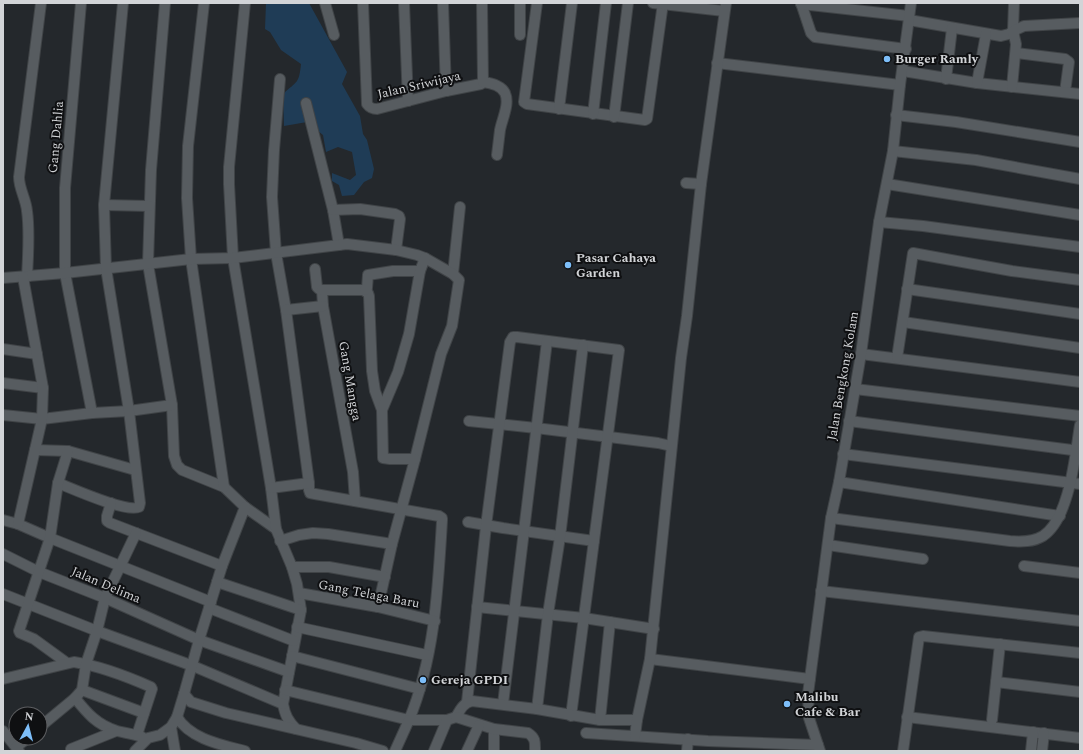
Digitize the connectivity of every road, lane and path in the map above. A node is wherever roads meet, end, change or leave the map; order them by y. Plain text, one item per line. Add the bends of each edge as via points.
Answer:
1 (41, 3) edge
2 (81, 3) edge
3 (123, 3) edge
4 (165, 3) edge
5 (204, 3) edge
6 (245, 3) edge
7 (325, 3) edge
8 (363, 3) edge
9 (404, 3) edge
10 (443, 3) edge
11 (482, 3) edge
12 (520, 3) edge
13 (537, 3) edge
14 (572, 3) edge
15 (606, 3) edge
16 (628, 3) edge
17 (660, 3) edge
18 (801, 3) edge
19 (911, 3) edge
20 (1014, 3) edge
21 (725, 7) edge
22 (909, 18) junction
23 (1080, 23) edge
24 (952, 28) junction
25 (1013, 31) junction
26 (986, 34) junction
27 (334, 35) dead end
28 (520, 35) dead end
29 (906, 49) junction
30 (1016, 53) junction
31 (717, 63) junction
32 (902, 71) junction
33 (280, 79) dead end
34 (946, 79) junction
35 (483, 82) junction
36 (977, 84) junction
37 (900, 85) junction
38 (1012, 87) junction
39 (446, 91) junction
40 (1065, 92) junction
41 (1080, 94) edge
42 (408, 100) junction
43 (306, 103) dead end
44 (559, 109) junction
45 (593, 114) junction
46 (896, 115) junction
47 (614, 117) junction
48 (1080, 142) edge
49 (893, 151) junction
50 (497, 155) dead end
51 (1080, 179) edge
52 (686, 182) dead end
53 (701, 184) junction
54 (887, 184) junction
55 (104, 205) junction
56 (149, 206) junction
57 (460, 207) dead end
58 (333, 210) junction
59 (1080, 215) edge
60 (880, 222) junction
61 (338, 245) junction
62 (1080, 247) edge
63 (396, 250) junction
64 (276, 253) junction
65 (234, 258) junction
66 (425, 258) junction
67 (191, 259) junction
68 (148, 264) junction
69 (106, 268) junction
70 (315, 269) dead end
71 (420, 271) junction
72 (65, 273) junction
73 (453, 274) junction
74 (25, 277) junction
75 (3, 278) edge
76 (1080, 280) edge
77 (907, 288) junction
78 (322, 290) junction
79 (365, 290) junction
80 (323, 306) junction
81 (286, 310) junction
82 (1080, 314) edge
83 (903, 322) junction
84 (547, 341) junction
85 (583, 345) junction
86 (1080, 348) edge
87 (3, 349) edge
88 (37, 354) junction
89 (861, 354) junction
90 (897, 358) junction
91 (3, 382) edge
92 (1080, 382) edge
93 (43, 388) junction
94 (855, 389) junction
95 (172, 405) junction
96 (382, 410) junction
97 (129, 411) junction
98 (92, 413) junction
99 (3, 416) edge
100 (1080, 416) edge
101 (42, 419) junction
102 (469, 421) dead end
103 (849, 421) junction
104 (499, 424) junction
105 (1080, 425) edge
106 (536, 428) junction
107 (572, 432) junction
108 (607, 437) junction
109 (671, 446) junction
110 (34, 450) junction
111 (1078, 450) edge
112 (68, 451) junction
113 (843, 454) junction
114 (416, 459) junction
115 (136, 470) junction
116 (310, 482) junction
117 (839, 482) junction
118 (1075, 483) edge
119 (58, 484) junction
120 (224, 487) junction
121 (270, 488) junction
122 (355, 501) junction
123 (112, 503) junction
124 (245, 507) junction
125 (401, 510) junction
126 (1060, 516) junction
127 (831, 518) junction
128 (3, 520) edge
129 (468, 522) dead end
130 (18, 524) junction
131 (486, 526) junction
132 (276, 529) junction
133 (524, 531) junction
134 (136, 533) junction
135 (560, 537) junction
136 (50, 538) junction
137 (280, 540) junction
138 (594, 541) junction
139 (392, 544) junction
140 (828, 545) junction
141 (3, 554) edge
142 (923, 559) dead end
143 (222, 566) junction
144 (1024, 566) dead end
145 (120, 567) junction
146 (292, 567) junction
147 (39, 572) junction
148 (1080, 573) edge
149 (385, 577) junction
150 (217, 582) junction
151 (821, 591) junction
152 (299, 593) junction
153 (3, 594) edge
154 (105, 598) junction
155 (28, 604) junction
156 (210, 605) junction
157 (378, 607) junction
158 (477, 607) junction
159 (301, 610) junction
160 (514, 611) junction
161 (548, 614) junction
162 (584, 618) junction
163 (435, 621) junction
164 (1080, 621) edge
165 (610, 622) junction
166 (297, 627) junction
167 (654, 629) junction
168 (97, 631) junction
169 (199, 640) junction
170 (294, 641) junction
171 (1000, 644) junction
172 (1080, 653) edge
173 (427, 655) junction
174 (292, 656) junction
175 (650, 659) junction
176 (67, 663) junction
177 (86, 664) junction
178 (192, 666) junction
179 (289, 672) junction
180 (3, 679) edge
181 (810, 679) junction
182 (996, 682) junction
183 (420, 689) junction
184 (285, 690) junction
185 (1080, 692) edge
186 (78, 694) junction
187 (184, 694) junction
188 (467, 702) junction
189 (283, 704) junction
190 (503, 704) junction
191 (537, 709) junction
192 (144, 713) junction
193 (571, 716) junction
194 (177, 717) junction
195 (907, 717) junction
196 (451, 719) junction
197 (48, 720) edge
198 (409, 720) junction
199 (600, 720) junction
200 (637, 720) junction
201 (992, 720) dead end
202 (479, 725) junction
203 (171, 726) junction
204 (296, 729) junction
205 (494, 729) junction
206 (116, 731) junction
207 (1033, 732) junction
208 (3, 733) edge
209 (586, 733) dead end
210 (1044, 733) junction
211 (137, 735) junction
212 (635, 736) junction
213 (148, 738) junction
214 (1080, 738) edge
215 (688, 739) junction
216 (817, 748) edge
217 (18, 749) edge
218 (71, 749) dead end
219 (135, 751) edge
220 (175, 751) edge
221 (245, 751) edge
222 (383, 751) edge
223 (395, 751) edge
224 (434, 751) edge
225 (467, 751) edge
226 (494, 751) edge
227 (534, 751) edge
228 (687, 751) edge
229 (903, 751) edge
230 (1031, 751) edge
231 (1042, 751) edge

1 - 74 street via 19,177 28,216
2 - 72 street, Gang Dahlia via 65,188
3 - 55 street
4 - 56 street
5 - 67 street via 188,146 187,198
6 - 65 street via 229,167
7 - 27 street
8 - 42 street, Jalan Sriwijaya via 367,104 377,109
9 - 42 street
10 - 39 street
11 - 35 street
12 - 28 street
13 - 44 street via 524,102
14 - 44 street
15 - 45 street
16 - 47 street
17 - 21 street
17 - 47 street via 647,119
18 - 22 street
18 - 29 street via 811,33 815,37
19 - 22 street, Jalan Bengkong Kolam
20 - 25 street
21 - 31 street
22 - 24 street
22 - 29 street, Jalan Bengkong Kolam
23 - 25 street via 1024,26
24 - 26 street
24 - 34 street
25 - 26 street via 1001,36
25 - 30 street
26 - 36 street
29 - 32 street, Jalan Bengkong Kolam
30 - 38 street
30 - 40 street via 1065,59 1069,62
31 - 37 street
31 - 53 street
32 - 34 street
32 - 37 street, Jalan Bengkong Kolam
33 - 64 street via 272,197
34 - 36 street
35 - 39 street, Jalan Sriwijaya
35 - 50 street via 502,88 505,94 506,103
36 - 38 street
37 - 46 street, Jalan Bengkong Kolam
38 - 40 street
39 - 42 street, Jalan Sriwijaya
40 - 41 street
43 - 58 street
44 - 45 street
45 - 47 street
46 - 48 street
46 - 49 street, Jalan Bengkong Kolam
49 - 51 street via 976,160
49 - 54 street, Jalan Bengkong Kolam
52 - 53 street
53 - 109 street
54 - 59 street
54 - 60 street, Jalan Bengkong Kolam
55 - 56 street
55 - 69 street
56 - 68 street
57 - 73 street
58 - 61 street
58 - 63 street via 360,209 396,214 400,219
60 - 62 street
60 - 89 street, Jalan Bengkong Kolam
61 - 63 street via 355,244
61 - 64 street
63 - 66 street
64 - 65 street
64 - 81 street
65 - 67 street
65 - 121 street
66 - 71 street
66 - 73 street
67 - 68 street
67 - 120 street
68 - 69 street
68 - 95 street
69 - 72 street
69 - 97 street
70 - 78 street, Gang Mangga via 317,287
71 - 79 street via 393,271 368,275
71 - 96 street via 409,334 398,372
72 - 74 street
72 - 98 street, Gang Dahlia
73 - 114 street via 460,283 452,326 441,354
74 - 75 street
74 - 88 street
76 - 77 street via 913,253
77 - 82 street
77 - 83 street
78 - 79 street
78 - 80 street, Gang Mangga
79 - 96 street via 370,296 372,371 375,391
80 - 81 street
80 - 122 street, Gang Mangga via 353,472
81 - 116 street
83 - 86 street
83 - 90 street
84 - 85 street
84 - 104 street via 517,337 511,339
84 - 106 street
85 - 107 street
85 - 108 street via 619,350
87 - 88 street
88 - 93 street
89 - 90 street
89 - 94 street, Jalan Bengkong Kolam
90 - 92 street
91 - 93 street
93 - 101 street
94 - 100 street
94 - 103 street, Jalan Bengkong Kolam
95 - 97 street
95 - 120 street via 174,456 177,465 182,470
96 - 114 street via 383,458
97 - 98 street
97 - 115 street
98 - 101 street
99 - 101 street
101 - 110 street
102 - 104 street
103 - 111 street
103 - 113 street, Jalan Bengkong Kolam
104 - 106 street
104 - 131 street
105 - 111 street
106 - 107 street
106 - 133 street
107 - 108 street
107 - 135 street
108 - 109 street
108 - 138 street
109 - 167 street
110 - 112 street
110 - 130 street
111 - 118 street
112 - 115 street
112 - 119 street
113 - 117 street, Jalan Bengkong Kolam
113 - 118 street
114 - 125 street
115 - 123 street via 139,507 132,509
116 - 121 street
116 - 122 street via 310,493
117 - 126 street
117 - 127 street, Jalan Bengkong Kolam
118 - 126 street
119 - 123 street
119 - 136 street
120 - 124 street
121 - 132 street
122 - 125 street
123 - 134 street via 107,521
124 - 132 street
124 - 143 street
125 - 139 street
125 - 163 street via 442,518
126 - 127 street via 1044,535 1020,542
127 - 140 street, Jalan Bengkong Kolam
128 - 130 street
129 - 131 street
130 - 136 street
131 - 133 street
131 - 158 street
132 - 137 street
133 - 135 street
133 - 160 street
134 - 143 street
134 - 145 street
135 - 138 street
135 - 161 street
136 - 145 street
136 - 147 street
137 - 139 street via 313,533
137 - 146 street
138 - 162 street
139 - 149 street
140 - 142 street
140 - 151 street, Jalan Bengkong Kolam
141 - 147 street, Jalan Delima
143 - 150 street
144 - 148 street
145 - 154 street
145 - 156 street
146 - 149 street via 329,567
146 - 152 street
147 - 154 street, Jalan Delima
147 - 155 street
149 - 157 street
150 - 156 street
150 - 159 street
151 - 164 street
151 - 181 street, Jalan Bengkong Kolam
152 - 157 street, Gang Telaga Baru
152 - 159 street
153 - 155 street
154 - 168 street
154 - 169 street, Jalan Delima
155 - 168 street
155 - 176 street via 19,628 20,633 34,639
156 - 169 street
156 - 170 street
157 - 163 street, Gang Telaga Baru
158 - 160 street
158 - 188 street
159 - 166 street
160 - 161 street
160 - 190 street
161 - 162 street
161 - 191 street
162 - 165 street
162 - 193 street
163 - 173 street
165 - 167 street
165 - 199 street
166 - 170 street
166 - 173 street
167 - 175 street
168 - 177 street
168 - 178 street
169 - 178 street
169 - 179 street, Jalan Delima
170 - 174 street
171 - 172 street
171 - 182 street
171 - 195 street via 918,637
173 - 183 street
174 - 179 street
174 - 183 street
175 - 181 street
175 - 200 street
176 - 177 street
176 - 180 street
177 - 186 street
177 - 192 street via 151,686
178 - 187 street
178 - 189 street
179 - 184 street
181 - 216 street, Jalan Bengkong Kolam via 807,706
182 - 185 street
182 - 201 street
183 - 198 street
184 - 189 street
184 - 198 street
186 - 192 street
186 - 197 street
186 - 206 street via 86,711 95,720
187 - 194 street
187 - 204 street via 191,702 226,713
188 - 190 street
188 - 196 street
189 - 204 street via 284,713
190 - 191 street
191 - 193 street
192 - 211 street
193 - 199 street
194 - 203 street
194 - 221 street via 180,723 204,738
195 - 207 street
195 - 229 street
196 - 198 street
196 - 202 street
196 - 224 street
198 - 223 street
199 - 200 street
200 - 212 street
202 - 205 street
202 - 225 street
203 - 213 street via 160,735
203 - 220 street
204 - 222 street
205 - 226 street
205 - 227 street via 528,733 535,740
206 - 211 street
206 - 218 street
207 - 210 street
207 - 230 street
208 - 217 street
209 - 212 street
210 - 214 street
210 - 231 street
211 - 213 street
212 - 215 street
213 - 219 street
215 - 216 street
215 - 228 street

